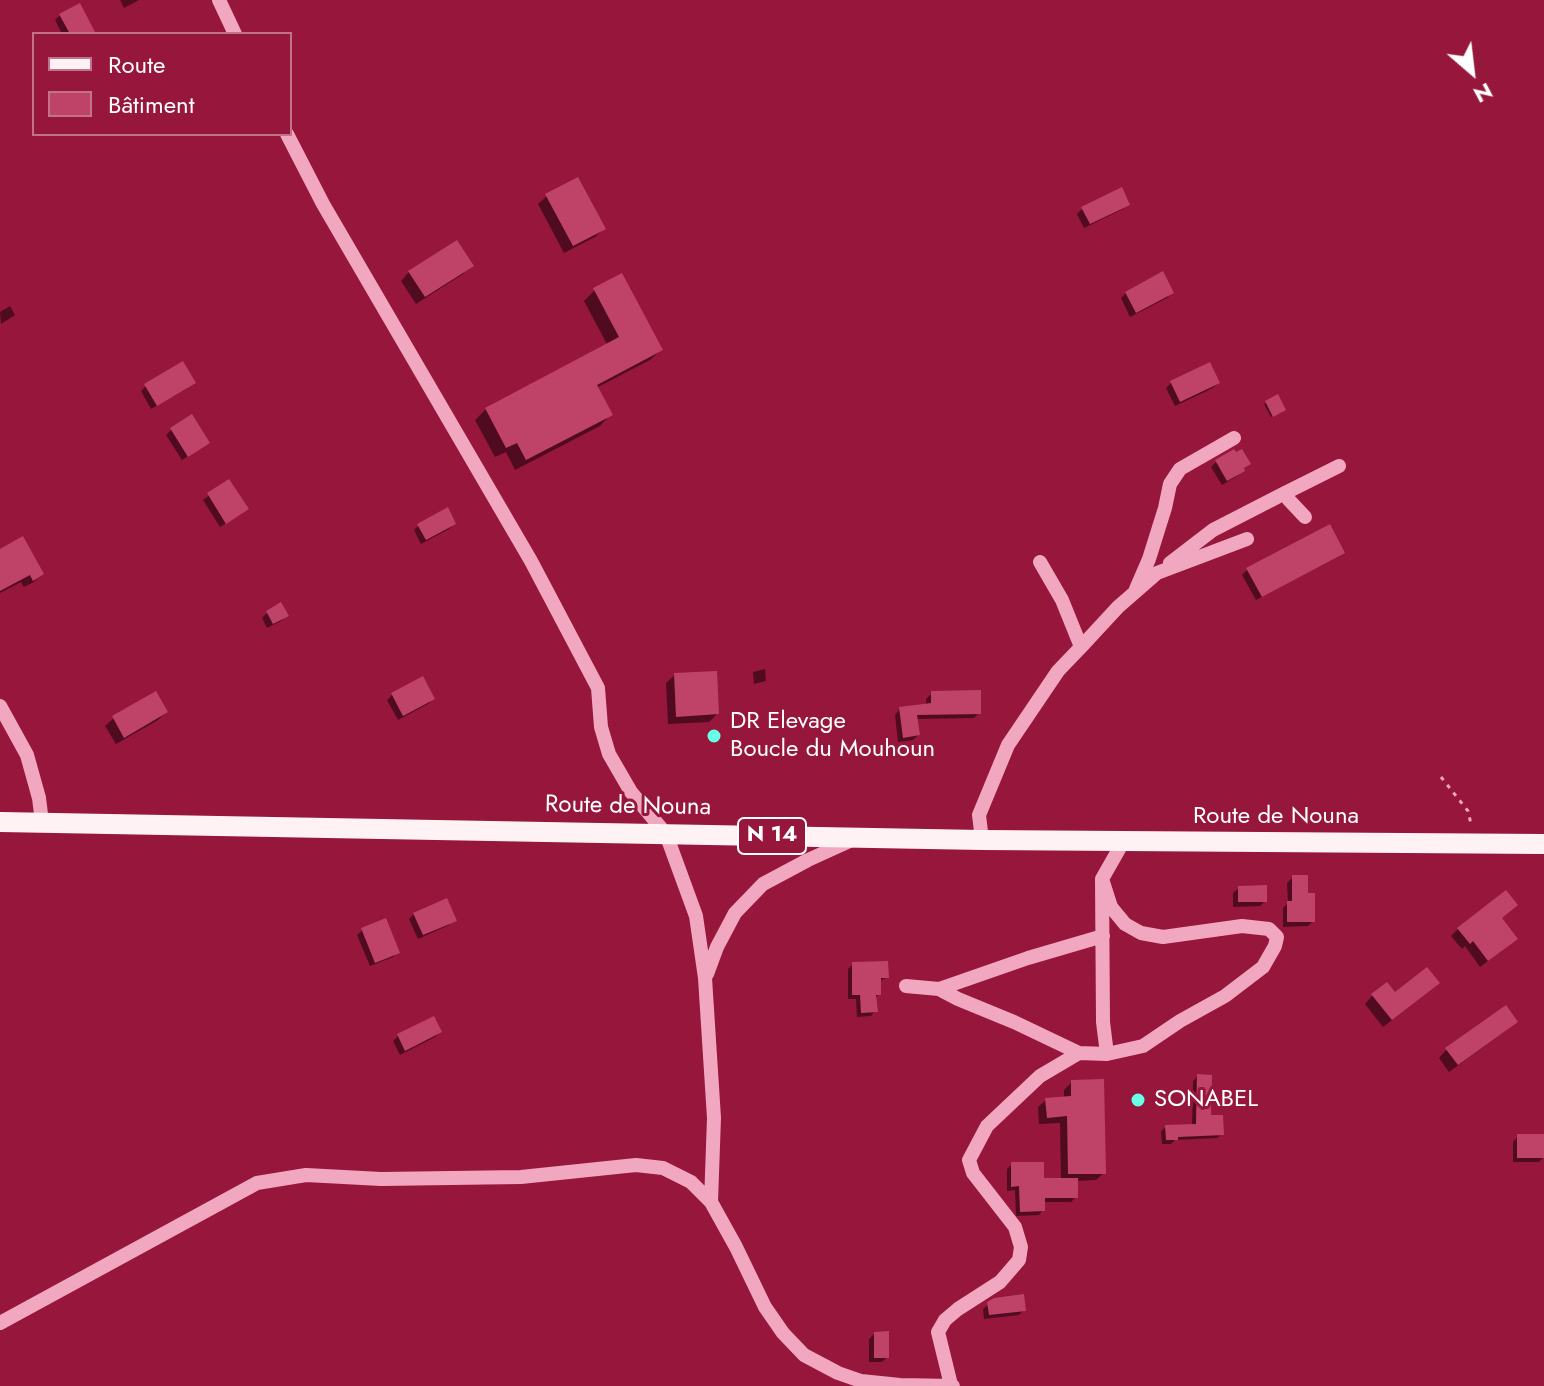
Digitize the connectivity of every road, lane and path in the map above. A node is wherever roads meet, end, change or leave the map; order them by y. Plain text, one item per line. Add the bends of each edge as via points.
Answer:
1 (219, 0) edge
2 (234, 32) edge
3 (288, 136) edge
4 (1234, 438) dead end
5 (1339, 466) dead end
6 (1285, 493) junction
7 (1305, 517) dead end
8 (1247, 539) dead end
9 (1040, 562) dead end
10 (1157, 573) junction
11 (1134, 594) junction
12 (1081, 647) junction
13 (0, 706) edge
14 (1441, 777) dead end
15 (0, 822) edge
16 (42, 822) junction
17 (666, 834) junction
18 (857, 837) junction
19 (982, 840) junction
20 (1123, 842) junction
21 (1474, 844) junction
22 (1544, 844) edge
23 (1102, 879) junction
24 (1103, 936) junction
25 (705, 978) junction
26 (906, 986) dead end
27 (939, 989) junction
28 (1079, 1053) junction
29 (1107, 1054) junction
30 (711, 1202) junction
31 (0, 1323) edge
32 (952, 1386) edge

1 - 2 street
3 - 17 street via 598,688 609,754 631,792
4 - 11 street via 1180,469 1170,484
5 - 6 street
6 - 7 street
6 - 10 street via 1213,530
8 - 10 street
9 - 12 street
10 - 11 street
11 - 12 street
12 - 19 street via 1058,671 1008,745 979,815
13 - 16 street via 27,755
14 - 21 path via 1468,811
15 - 16 main road, Route de Nouna / N 14
16 - 17 main road, Route de Nouna / N 14
17 - 18 main road, Route de Nouna / N 14
17 - 25 street via 696,916
18 - 19 main road, Route de Nouna / N 14
18 - 25 street via 763,884 735,913
19 - 20 main road, Route de Nouna / N 14
20 - 21 main road, Route de Nouna / N 14
20 - 23 street
21 - 22 main road, Route de Nouna / N 14
23 - 24 street
23 - 29 street via 1111,907 1141,933 1163,937 1242,926 1269,929 1277,937 1263,967 1225,996 1143,1046
24 - 27 street
24 - 29 street
25 - 30 street via 714,1118
26 - 27 street
27 - 28 street
28 - 29 street
28 - 32 street via 1040,1076 987,1126 969,1160 973,1173 1015,1227 1021,1247 1019,1260 1000,1282 958,1309 938,1332
30 - 31 street via 691,1182 663,1168 636,1165 521,1177 306,1175 257,1183
30 - 32 street via 765,1307 804,1355 861,1381

